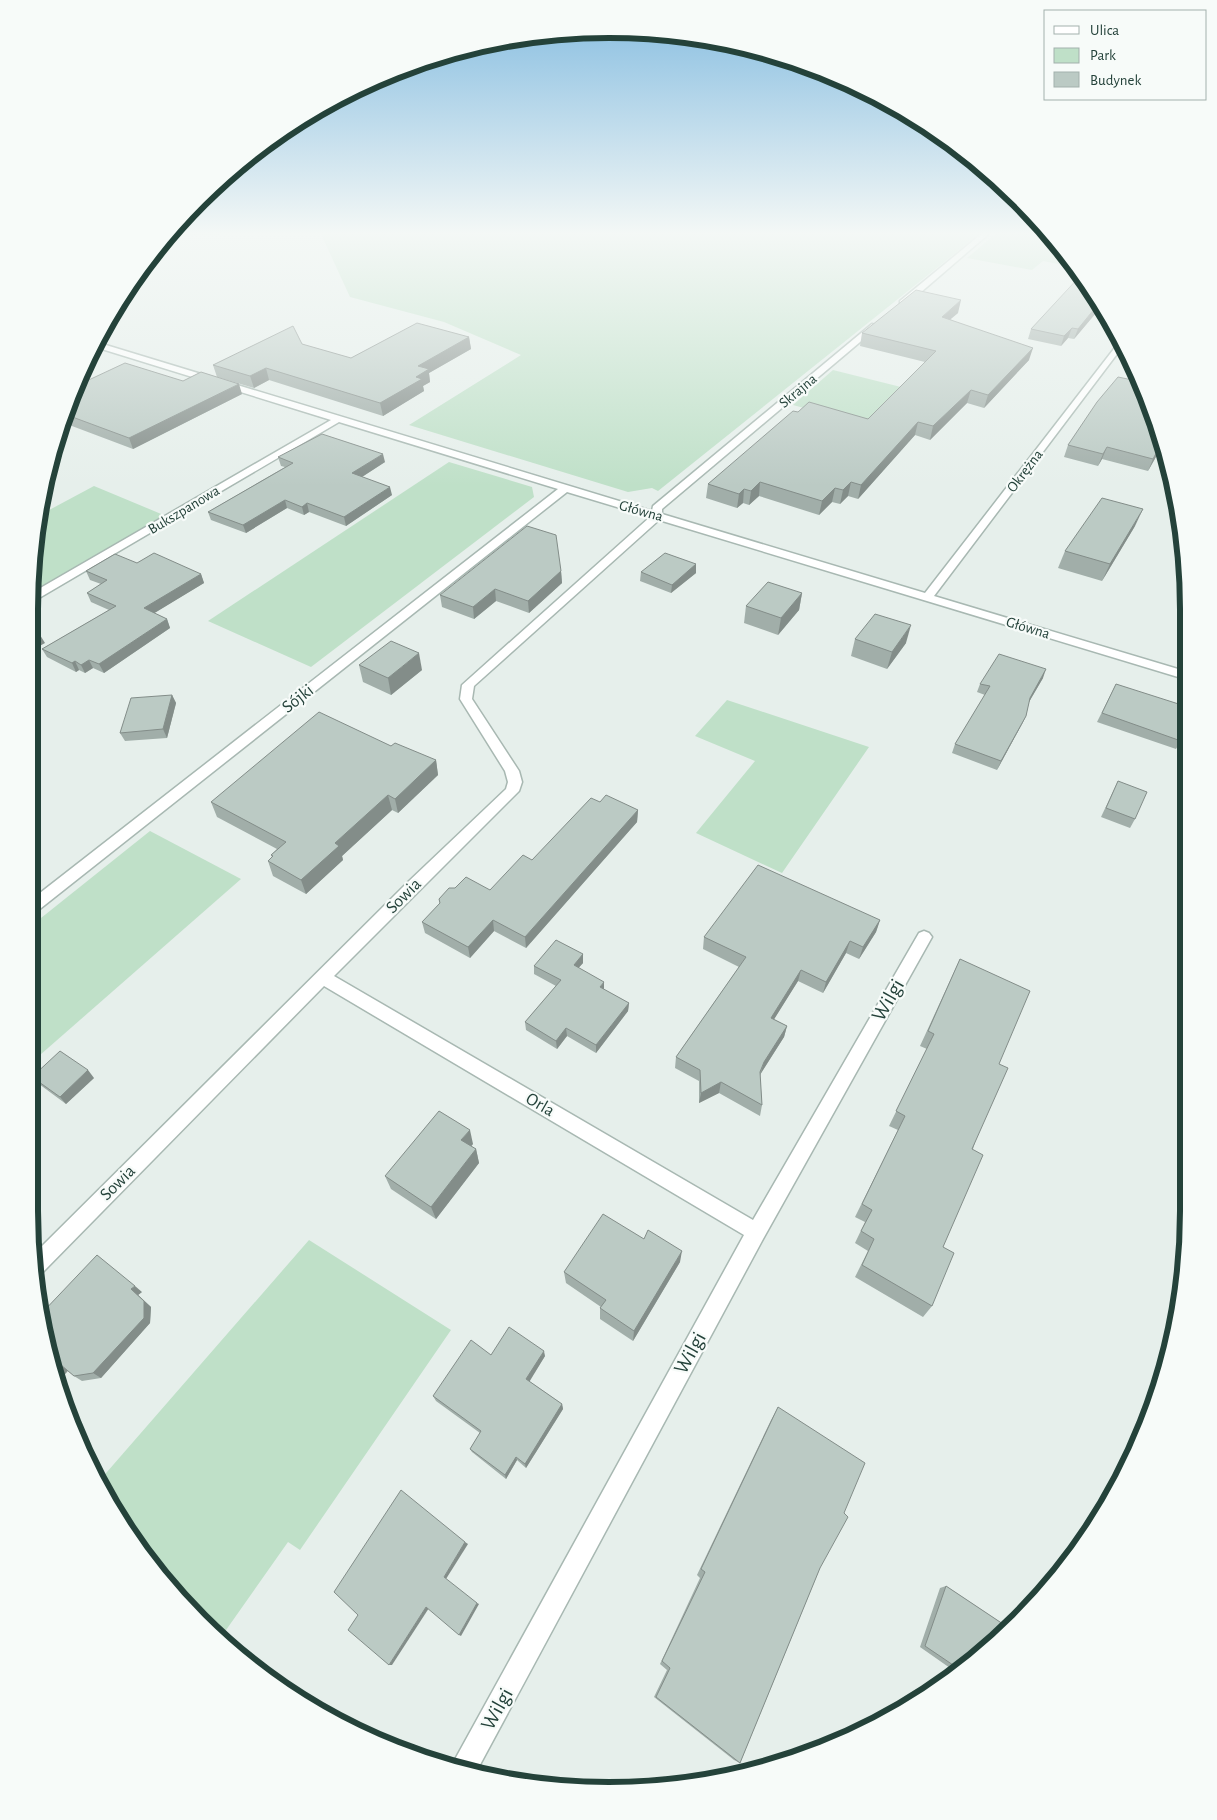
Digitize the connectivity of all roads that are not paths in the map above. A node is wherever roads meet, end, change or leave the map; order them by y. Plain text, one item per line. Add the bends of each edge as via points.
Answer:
1 (884, 319) edge
2 (101, 347) edge
3 (1117, 348) edge
4 (338, 419) junction
5 (565, 489) junction
6 (657, 515) junction
7 (38, 594) edge
8 (927, 598) junction
9 (1180, 674) edge
10 (38, 903) edge
11 (924, 937) dead end
12 (324, 978) junction
13 (756, 1232) junction
14 (40, 1261) edge
15 (466, 1764) edge

1 - 6 street, Skrajna via 657,508
2 - 4 street, Główna
3 - 8 street, Okrężna
4 - 5 street, Główna
4 - 7 street, Bukszpanowa
5 - 6 street, Główna
5 - 10 street, Sójki
6 - 8 street, Główna
6 - 12 street, Sowia via 468,686 466,699 512,771 515,782 512,791
8 - 9 street, Główna
11 - 13 street, Wilgi
12 - 13 street, Orla
12 - 14 street, Sowia
13 - 15 street, Wilgi

